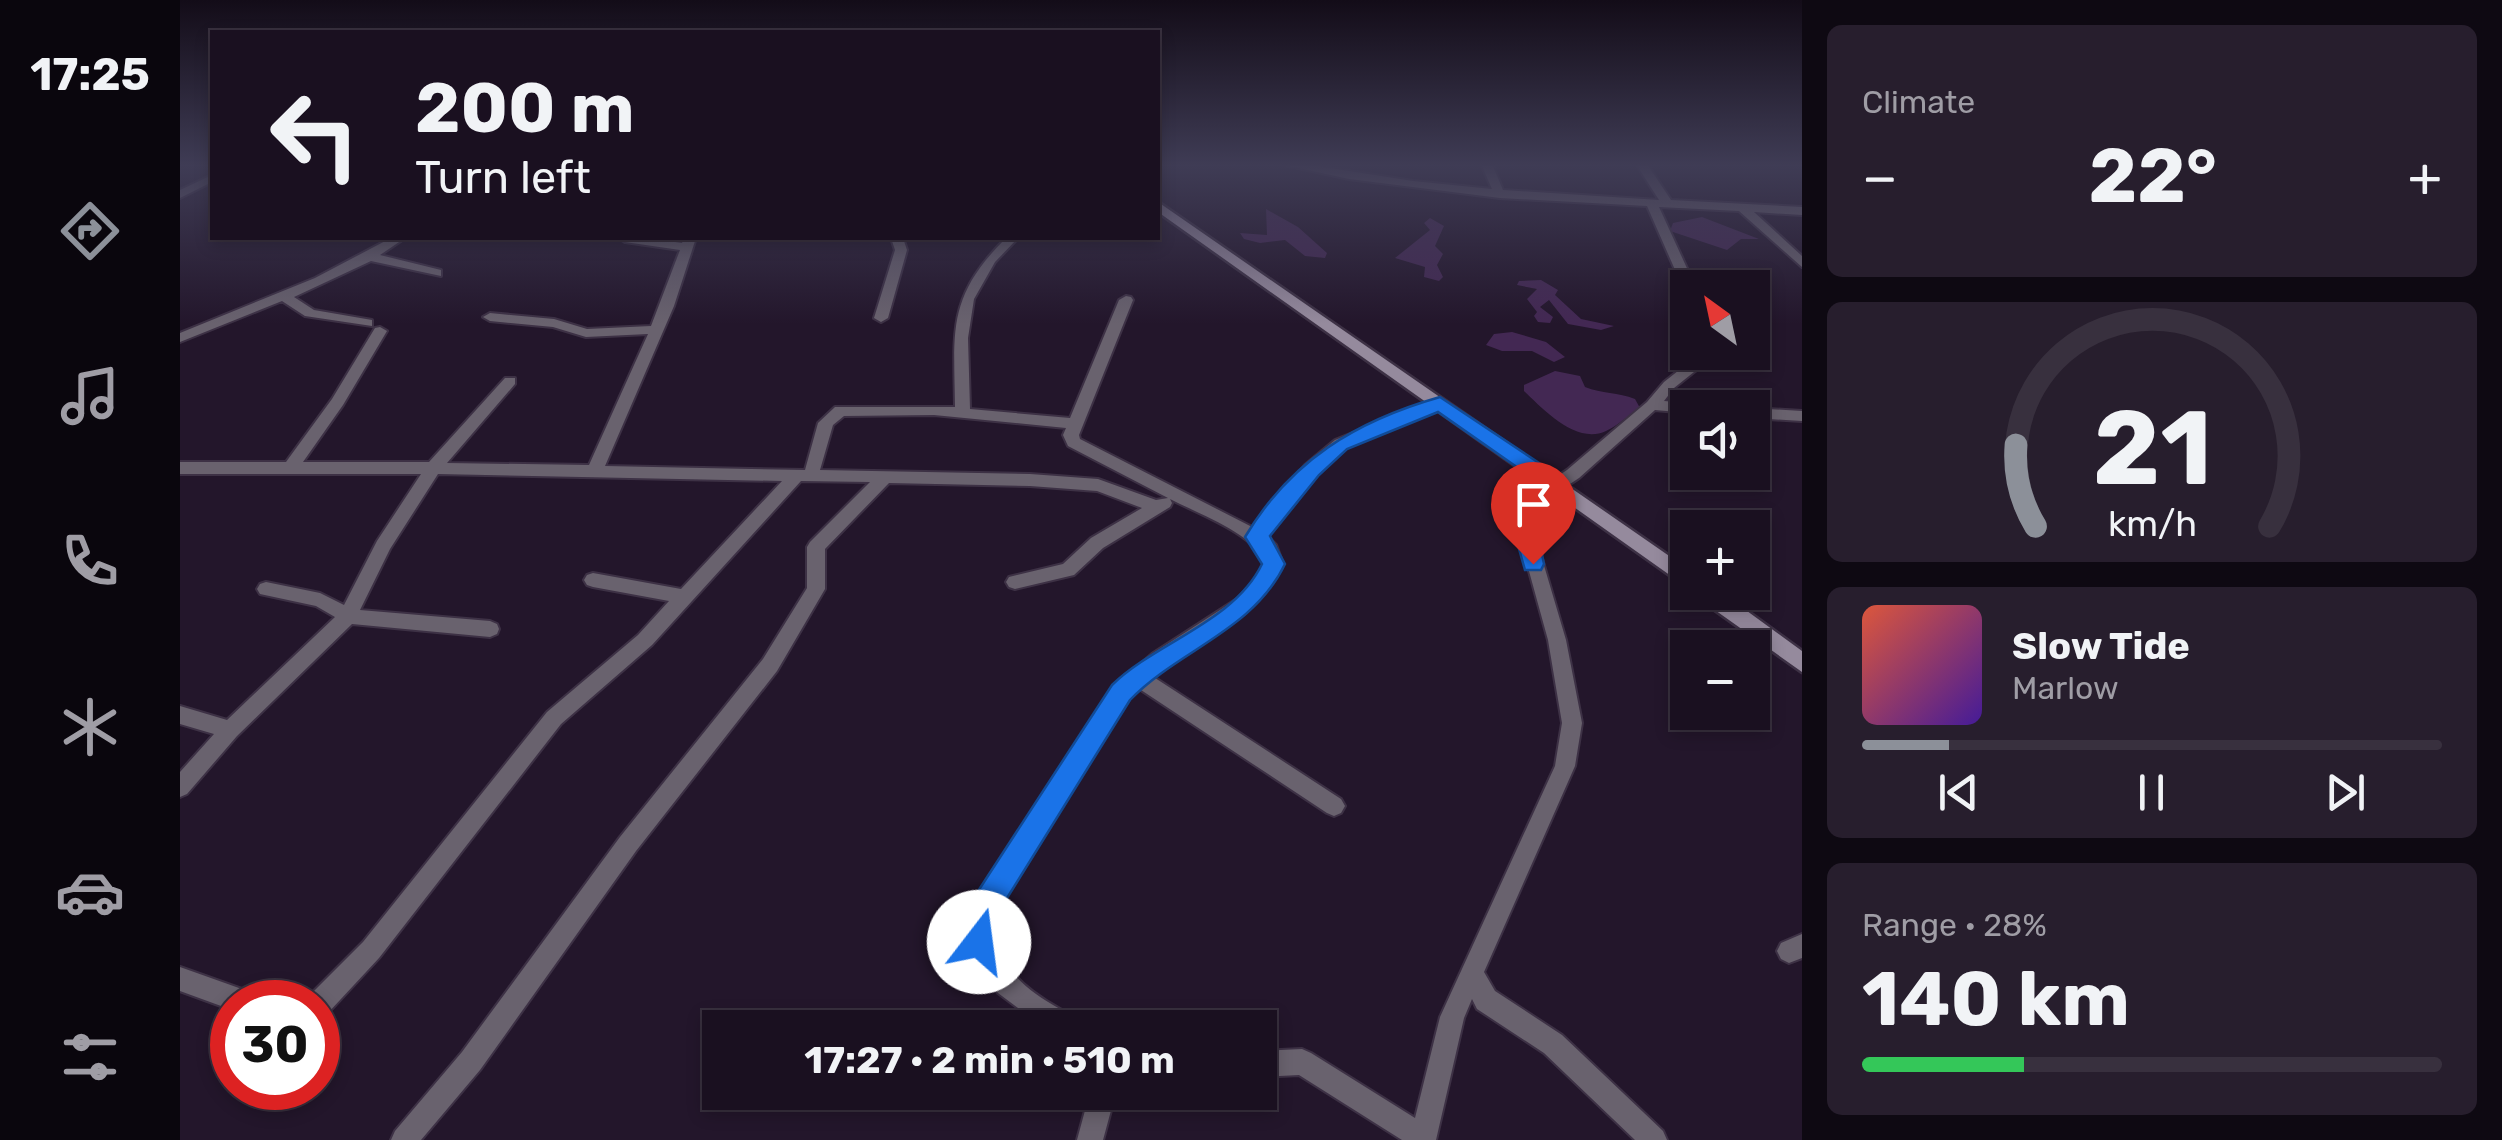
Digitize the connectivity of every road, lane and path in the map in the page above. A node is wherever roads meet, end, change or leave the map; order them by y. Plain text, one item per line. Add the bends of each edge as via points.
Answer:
1 (1174, 217) edge
2 (1657, 217) edge
3 (1753, 217) edge
4 (396, 240) edge
5 (656, 240) edge
6 (898, 240) edge
7 (1010, 240) edge
8 (688, 242) edge
9 (371, 257) junction
10 (1802, 263) edge
11 (1682, 270) edge
12 (436, 274) dead end
13 (282, 295) junction
14 (1126, 300) dead end
15 (490, 317) dead end
16 (881, 318) dead end
17 (653, 330) junction
18 (180, 338) edge
19 (1688, 370) edge
20 (510, 381) dead end
21 (1440, 404) junction
22 (1652, 405) junction
23 (1670, 406) edge
24 (964, 413) junction
25 (1770, 414) edge
26 (1802, 416) edge
27 (1076, 424) junction
28 (180, 468) edge
29 (433, 468) junction
30 (290, 469) junction
31 (595, 470) junction
32 (804, 475) junction
33 (883, 479) junction
34 (1556, 484) junction
35 (1178, 496) junction
36 (1157, 507) junction
37 (1256, 537) junction
38 (1670, 567) edge
39 (594, 580) dead end
40 (1015, 582) dead end
41 (266, 589) dead end
42 (684, 597) junction
43 (1730, 610) edge
44 (348, 616) junction
45 (490, 628) dead end
46 (1802, 663) edge
47 (1137, 676) junction
48 (180, 715) edge
49 (230, 730) junction
50 (180, 788) edge
51 (1334, 806) dead end
52 (1471, 972) junction
53 (180, 979) edge
54 (340, 982) edge
55 (210, 990) edge
56 (1043, 1010) edge
57 (1277, 1063) edge
58 (1098, 1110) edge
59 (1423, 1139) edge
60 (404, 1140) edge
61 (1090, 1140) edge
62 (1654, 1140) edge

1 - 21 main road
2 - 11 street
3 - 10 street
4 - 9 street
5 - 8 street
6 - 16 street via 901,250
7 - 24 street via 971,285 959,318
8 - 17 street
9 - 12 street
9 - 13 street
13 - 18 street
13 - 30 street via 310,314 373,327 338,402
14 - 27 street
15 - 17 street via 586,333
17 - 31 street
19 - 22 street
20 - 29 street
21 - 34 main road
21 - 37 street via 1340,444
22 - 23 street
22 - 34 street
24 - 27 street
24 - 32 street via 840,411 826,423
25 - 26 street
27 - 35 street via 1071,435 1081,447
28 - 30 street
29 - 30 street
29 - 31 street
29 - 44 street
31 - 32 street
32 - 33 street
32 - 42 street
33 - 36 street via 1098,485
33 - 60 street via 816,548 816,590 770,665
34 - 38 main road
34 - 52 street via 1544,494 1526,535 1558,640 1570,744
35 - 36 street
35 - 37 street
36 - 40 street via 1097,542 1068,570
37 - 47 street via 1274,564 1264,583 1221,623
39 - 42 street
41 - 44 street via 320,600
42 - 54 street via 554,718
43 - 46 main road
44 - 45 street
44 - 49 street
47 - 51 street
47 - 56 street via 980,915 979,942 991,971
48 - 49 street
49 - 50 street
52 - 59 street via 1441,1054
52 - 62 street via 1494,1008 1554,1044
53 - 55 street
57 - 59 street via 1302,1062
58 - 61 street

